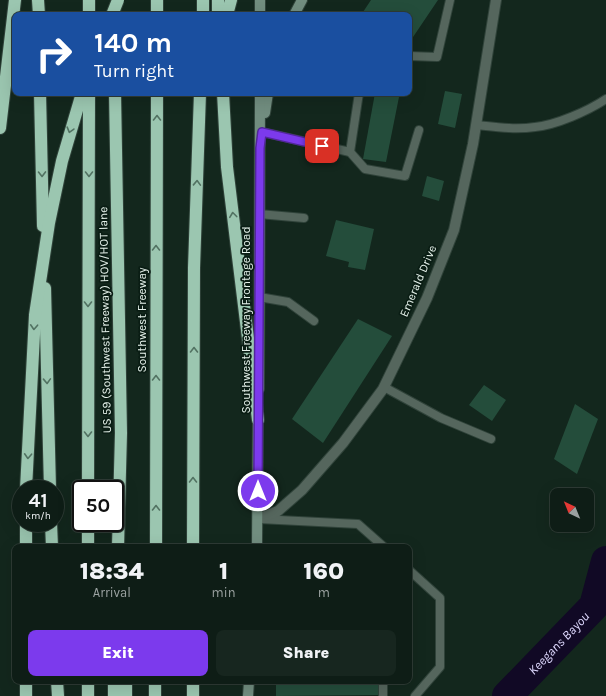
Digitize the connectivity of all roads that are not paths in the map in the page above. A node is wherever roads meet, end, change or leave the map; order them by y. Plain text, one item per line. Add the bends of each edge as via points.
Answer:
1 (15, 0) edge
2 (38, 0) edge
3 (89, 0) edge
4 (114, 0) edge
5 (118, 0) edge
6 (157, 0) edge
7 (203, 0) edge
8 (218, 0) edge
9 (231, 0) edge
10 (260, 0) edge
11 (302, 0) edge
12 (450, 0) edge
13 (496, 0) edge
14 (14, 12) edge
15 (39, 12) edge
16 (89, 12) edge
17 (113, 12) edge
18 (114, 12) edge
19 (157, 12) edge
20 (203, 12) edge
21 (218, 12) edge
22 (228, 12) edge
23 (260, 12) edge
24 (296, 12) edge
25 (12, 26) edge
26 (412, 56) edge
27 (40, 96) edge
28 (81, 96) edge
29 (89, 96) edge
30 (115, 96) edge
31 (157, 96) edge
32 (200, 96) edge
33 (207, 96) edge
34 (223, 96) edge
35 (260, 96) edge
36 (268, 96) edge
37 (359, 96) edge
38 (606, 99) edge
39 (476, 125) junction
40 (0, 128) edge
41 (419, 130) dead end
42 (199, 132) junction
43 (262, 132) junction
44 (260, 148) junction
45 (350, 152) junction
46 (260, 214) junction
47 (304, 218) dead end
48 (259, 297) junction
49 (314, 321) dead end
50 (384, 387) junction
51 (258, 420) junction
52 (491, 439) dead end
53 (26, 480) edge
54 (50, 480) edge
55 (88, 480) edge
56 (258, 519) junction
57 (26, 532) edge
58 (51, 532) edge
59 (88, 532) edge
60 (26, 544) edge
61 (52, 544) edge
62 (88, 544) edge
63 (118, 544) edge
64 (156, 544) edge
65 (193, 544) edge
66 (257, 544) edge
67 (381, 544) edge
68 (412, 573) edge
69 (26, 684) edge
70 (57, 684) edge
71 (88, 684) edge
72 (114, 684) edge
73 (126, 684) edge
74 (155, 684) edge
75 (193, 684) edge
76 (249, 684) edge
77 (383, 684) edge
78 (26, 696) edge
79 (58, 696) edge
80 (88, 696) edge
81 (114, 696) edge
82 (126, 696) edge
83 (155, 696) edge
84 (193, 696) edge
85 (248, 696) edge
86 (383, 696) edge
87 (415, 696) edge

1 - 14 highway
2 - 15 highway
3 - 16 highway
4 - 17 highway
5 - 18 highway, bridge
6 - 19 highway
7 - 20 highway
8 - 21 highway
9 - 22 highway
10 - 23 main road
11 - 24 main road
12 - 26 lane via 437,58
13 - 39 street, Emerald Drive
25 - 40 highway
27 -> 54 highway
28 -> 53 highway via 62,161 49,223 35,315
29 -> 55 highway
30 - 63 highway, US 59 (Southwest Freeway) HOV/HOT lane via 121,433
64 -> 31 highway, Southwest Freeway
32 - 42 highway
33 - 42 highway
51 -> 34 highway via 228,167
35 - 44 main road, Southwest Freeway Frontage Road
36 - 43 main road
37 - 45 lane
38 - 39 lane via 587,111 536,127
39 - 50 street, Emerald Drive via 454,230 427,298
41 - 45 lane via 405,176 365,169
65 -> 42 highway
43 - 44 main road
43 - 45 lane
44 - 46 main road, Southwest Freeway Frontage Road
46 - 47 lane
46 - 48 main road, Southwest Freeway Frontage Road
48 - 49 lane via 288,302
48 - 51 main road, Southwest Freeway Frontage Road
50 - 52 lane via 441,418
50 - 56 street, Emerald Drive via 343,443 302,490 278,511
51 - 56 main road, Southwest Freeway Frontage Road
56 - 66 main road, Southwest Freeway Frontage Road
56 - 67 lane via 358,524
57 - 60 highway
58 - 61 highway
59 - 62 highway
68 - 87 lane via 440,598 440,667
69 - 78 highway
70 - 79 highway
71 - 80 highway
72 - 81 highway
73 - 82 highway
74 - 83 highway
75 - 84 highway
76 - 85 main road
77 - 86 lane

